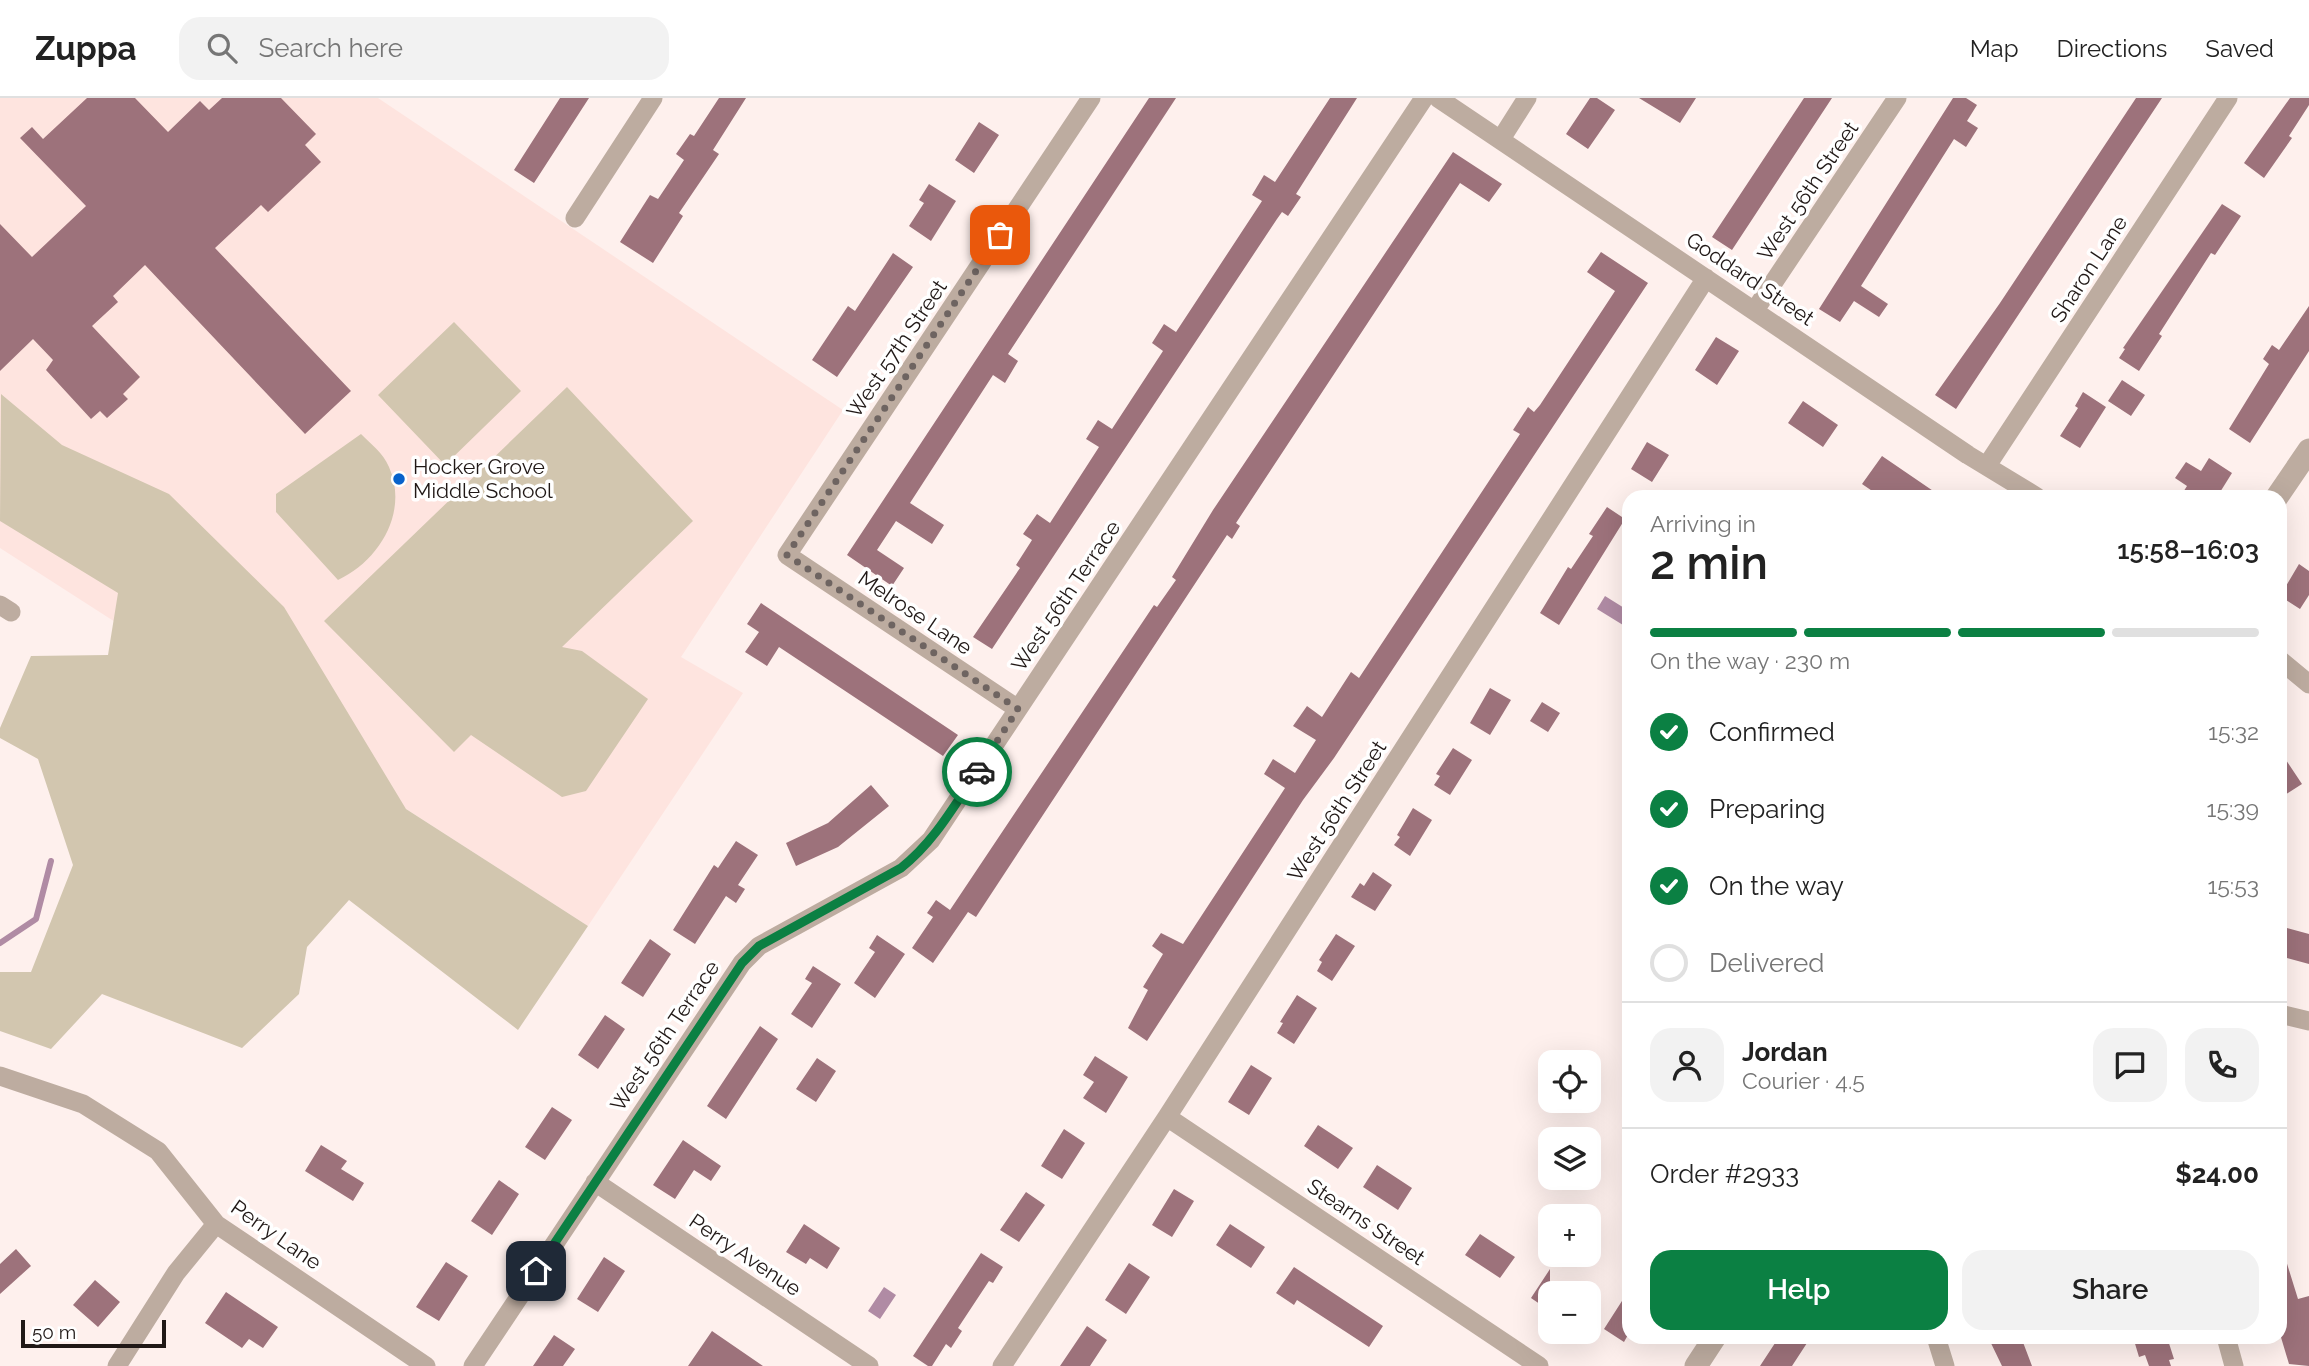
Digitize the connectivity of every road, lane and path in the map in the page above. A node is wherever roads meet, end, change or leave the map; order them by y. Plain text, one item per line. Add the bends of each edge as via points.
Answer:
1 (653, 98) edge
2 (1091, 98) edge
3 (1424, 98) edge
4 (1438, 98) edge
5 (1527, 98) edge
6 (1897, 98) edge
7 (2228, 98) edge
8 (1501, 139) junction
9 (575, 218) dead end
10 (1706, 278) junction
11 (1755, 310) junction
12 (2309, 450) edge
13 (1988, 464) junction
14 (2027, 490) edge
15 (2282, 490) edge
16 (787, 555) joint
17 (2287, 666) edge
18 (2309, 684) edge
19 (1018, 709) junction
20 (2287, 1016) edge
21 (2309, 1021) edge
22 (0, 1076) edge
23 (1167, 1117) junction
24 (595, 1182) junction
25 (216, 1224) junction
26 (1710, 1344) edge
27 (1938, 1344) edge
28 (2228, 1344) edge
29 (117, 1366) edge
30 (426, 1366) edge
31 (473, 1366) edge
32 (869, 1366) edge
33 (1002, 1366) edge
34 (1539, 1366) edge
35 (1696, 1366) edge
36 (1945, 1366) edge
37 (2234, 1366) edge

1 - 9 street
2 - 16 street, West 57th Street
3 - 19 street, West 56th Terrace
4 - 8 street, Goddard Street
5 - 8 street
6 - 11 street, West 56th Street
7 - 13 street, Sharon Lane
8 - 10 street, Goddard Street
10 - 11 street, Goddard Street
10 - 23 street, West 56th Street
11 - 13 street, Goddard Street via 1968,455
12 - 15 street
13 - 14 street, Goddard Street
16 - 19 street, Melrose Lane
17 - 18 street
19 - 24 street, West 56th Terrace via 917,855 759,946 742,963
20 - 21 street
22 - 25 street, Perry Lane via 83,1104 158,1151
23 - 33 street, West 56th Street
23 - 34 street, Stearns Street
24 - 31 street, West 56th Terrace
24 - 32 street, Perry Avenue
25 - 29 street via 176,1273
25 - 30 street, Perry Lane
26 - 35 street
27 - 36 street
28 - 37 street

